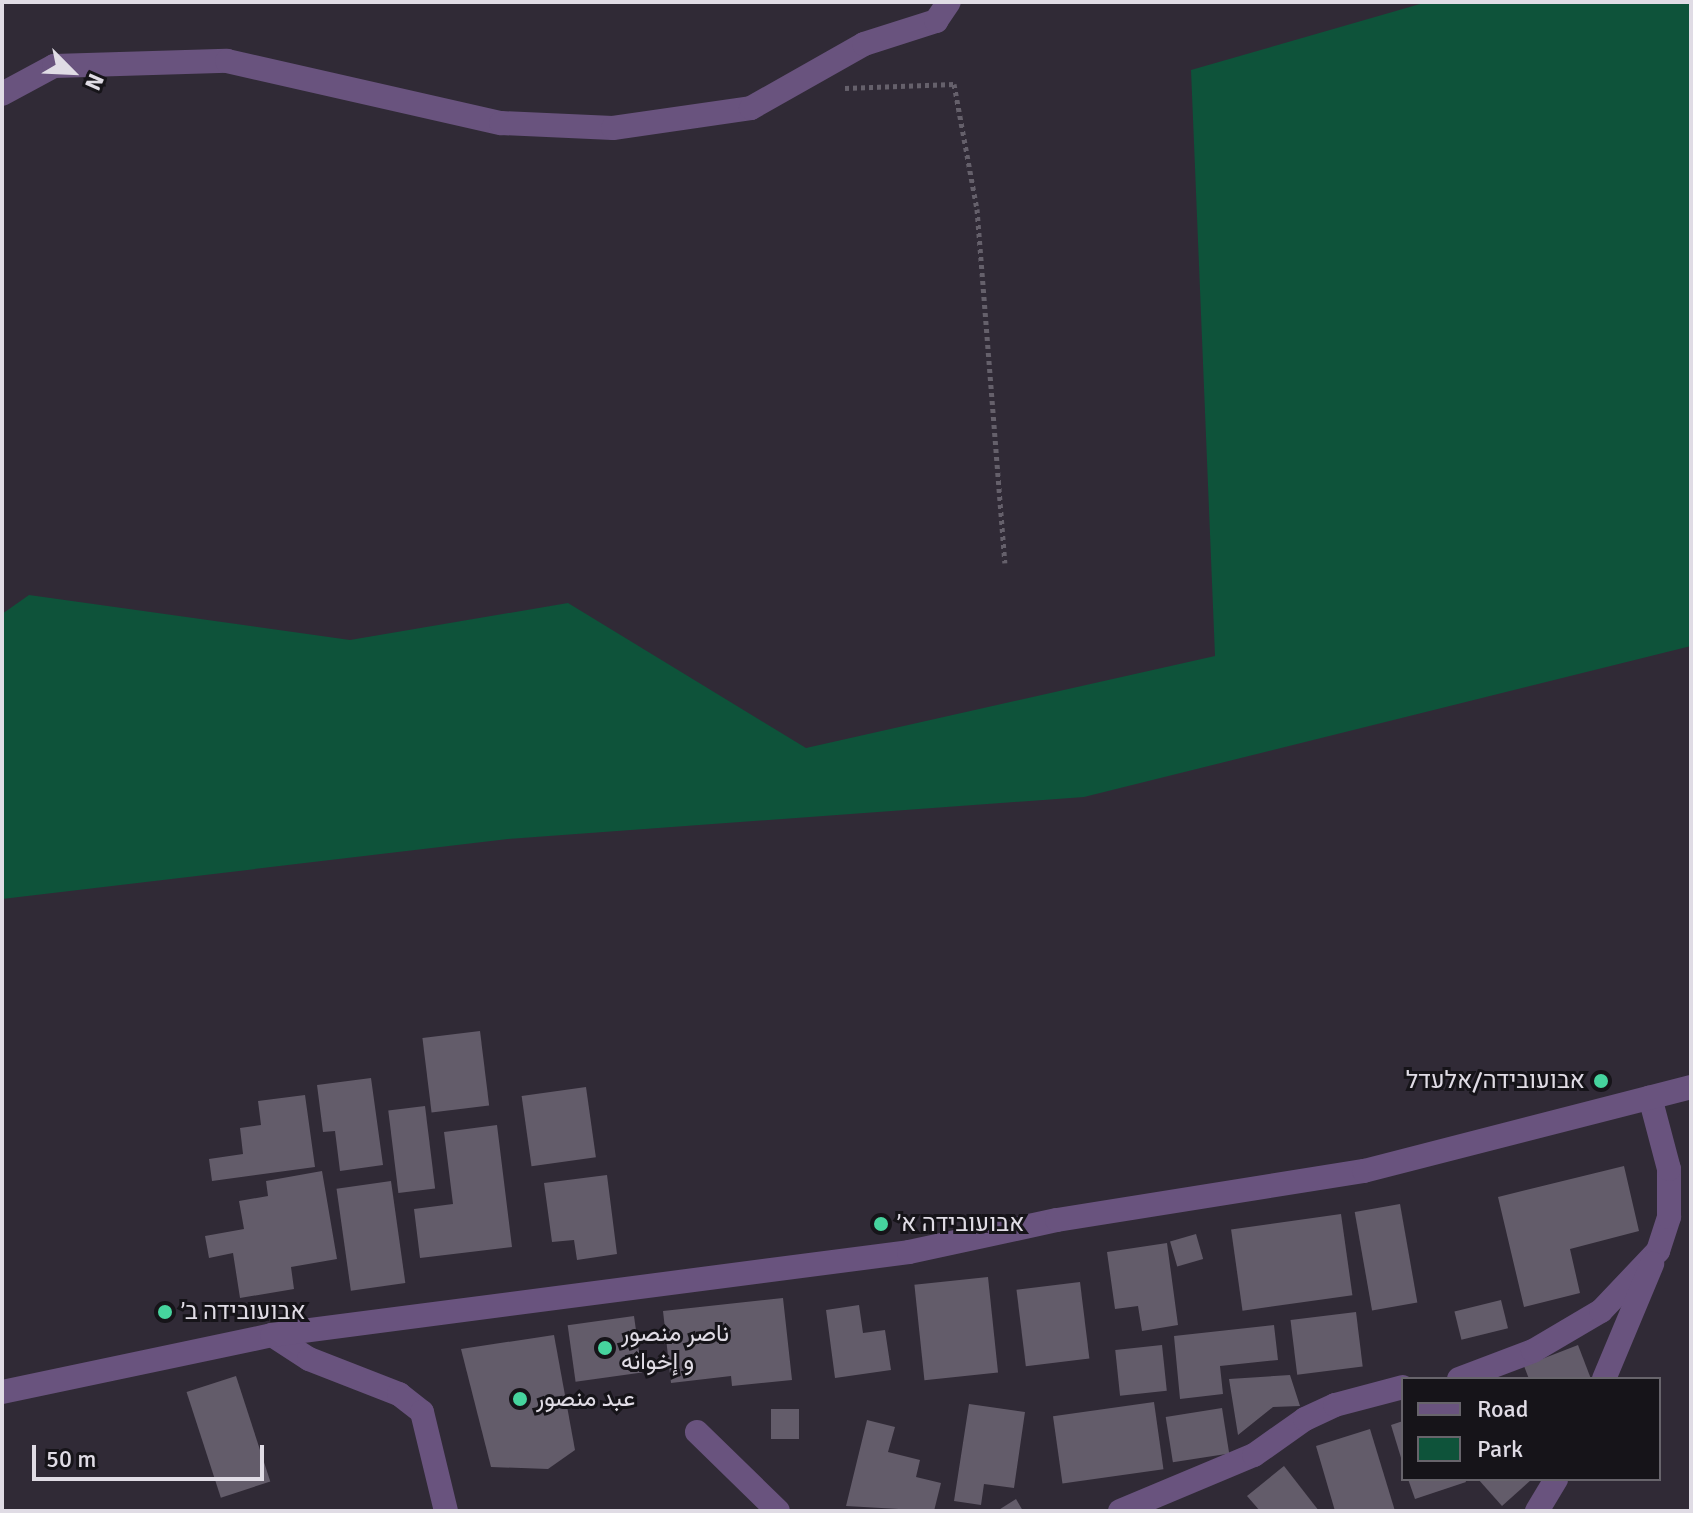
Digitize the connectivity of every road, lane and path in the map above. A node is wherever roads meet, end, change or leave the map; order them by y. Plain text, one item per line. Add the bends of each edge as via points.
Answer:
1 (949, 2) edge
2 (830, 88) dead end
3 (2, 94) edge
4 (1005, 563) dead end
5 (1691, 1087) edge
6 (1650, 1097) junction
7 (1658, 1251) junction
8 (272, 1335) junction
9 (1464, 1377) edge
10 (1605, 1377) edge
11 (1401, 1388) edge
12 (2, 1392) edge
13 (697, 1432) dead end
14 (1555, 1481) edge
15 (446, 1511) edge
16 (778, 1511) edge
17 (1120, 1511) edge
18 (1537, 1511) edge

1 - 3 street via 936,21 864,44 751,108 613,128 501,123 227,61 54,66
2 - 4 path via 954,84 977,209
5 - 6 street
6 - 7 street via 1669,1169 1669,1217
6 - 8 street via 1364,1171 1057,1220 909,1252
7 - 9 street via 1601,1311 1533,1351
7 - 10 street
8 - 12 street
8 - 15 street via 309,1359 399,1394 422,1412
11 - 17 street via 1335,1405 1254,1455
13 - 16 street
14 - 18 street

